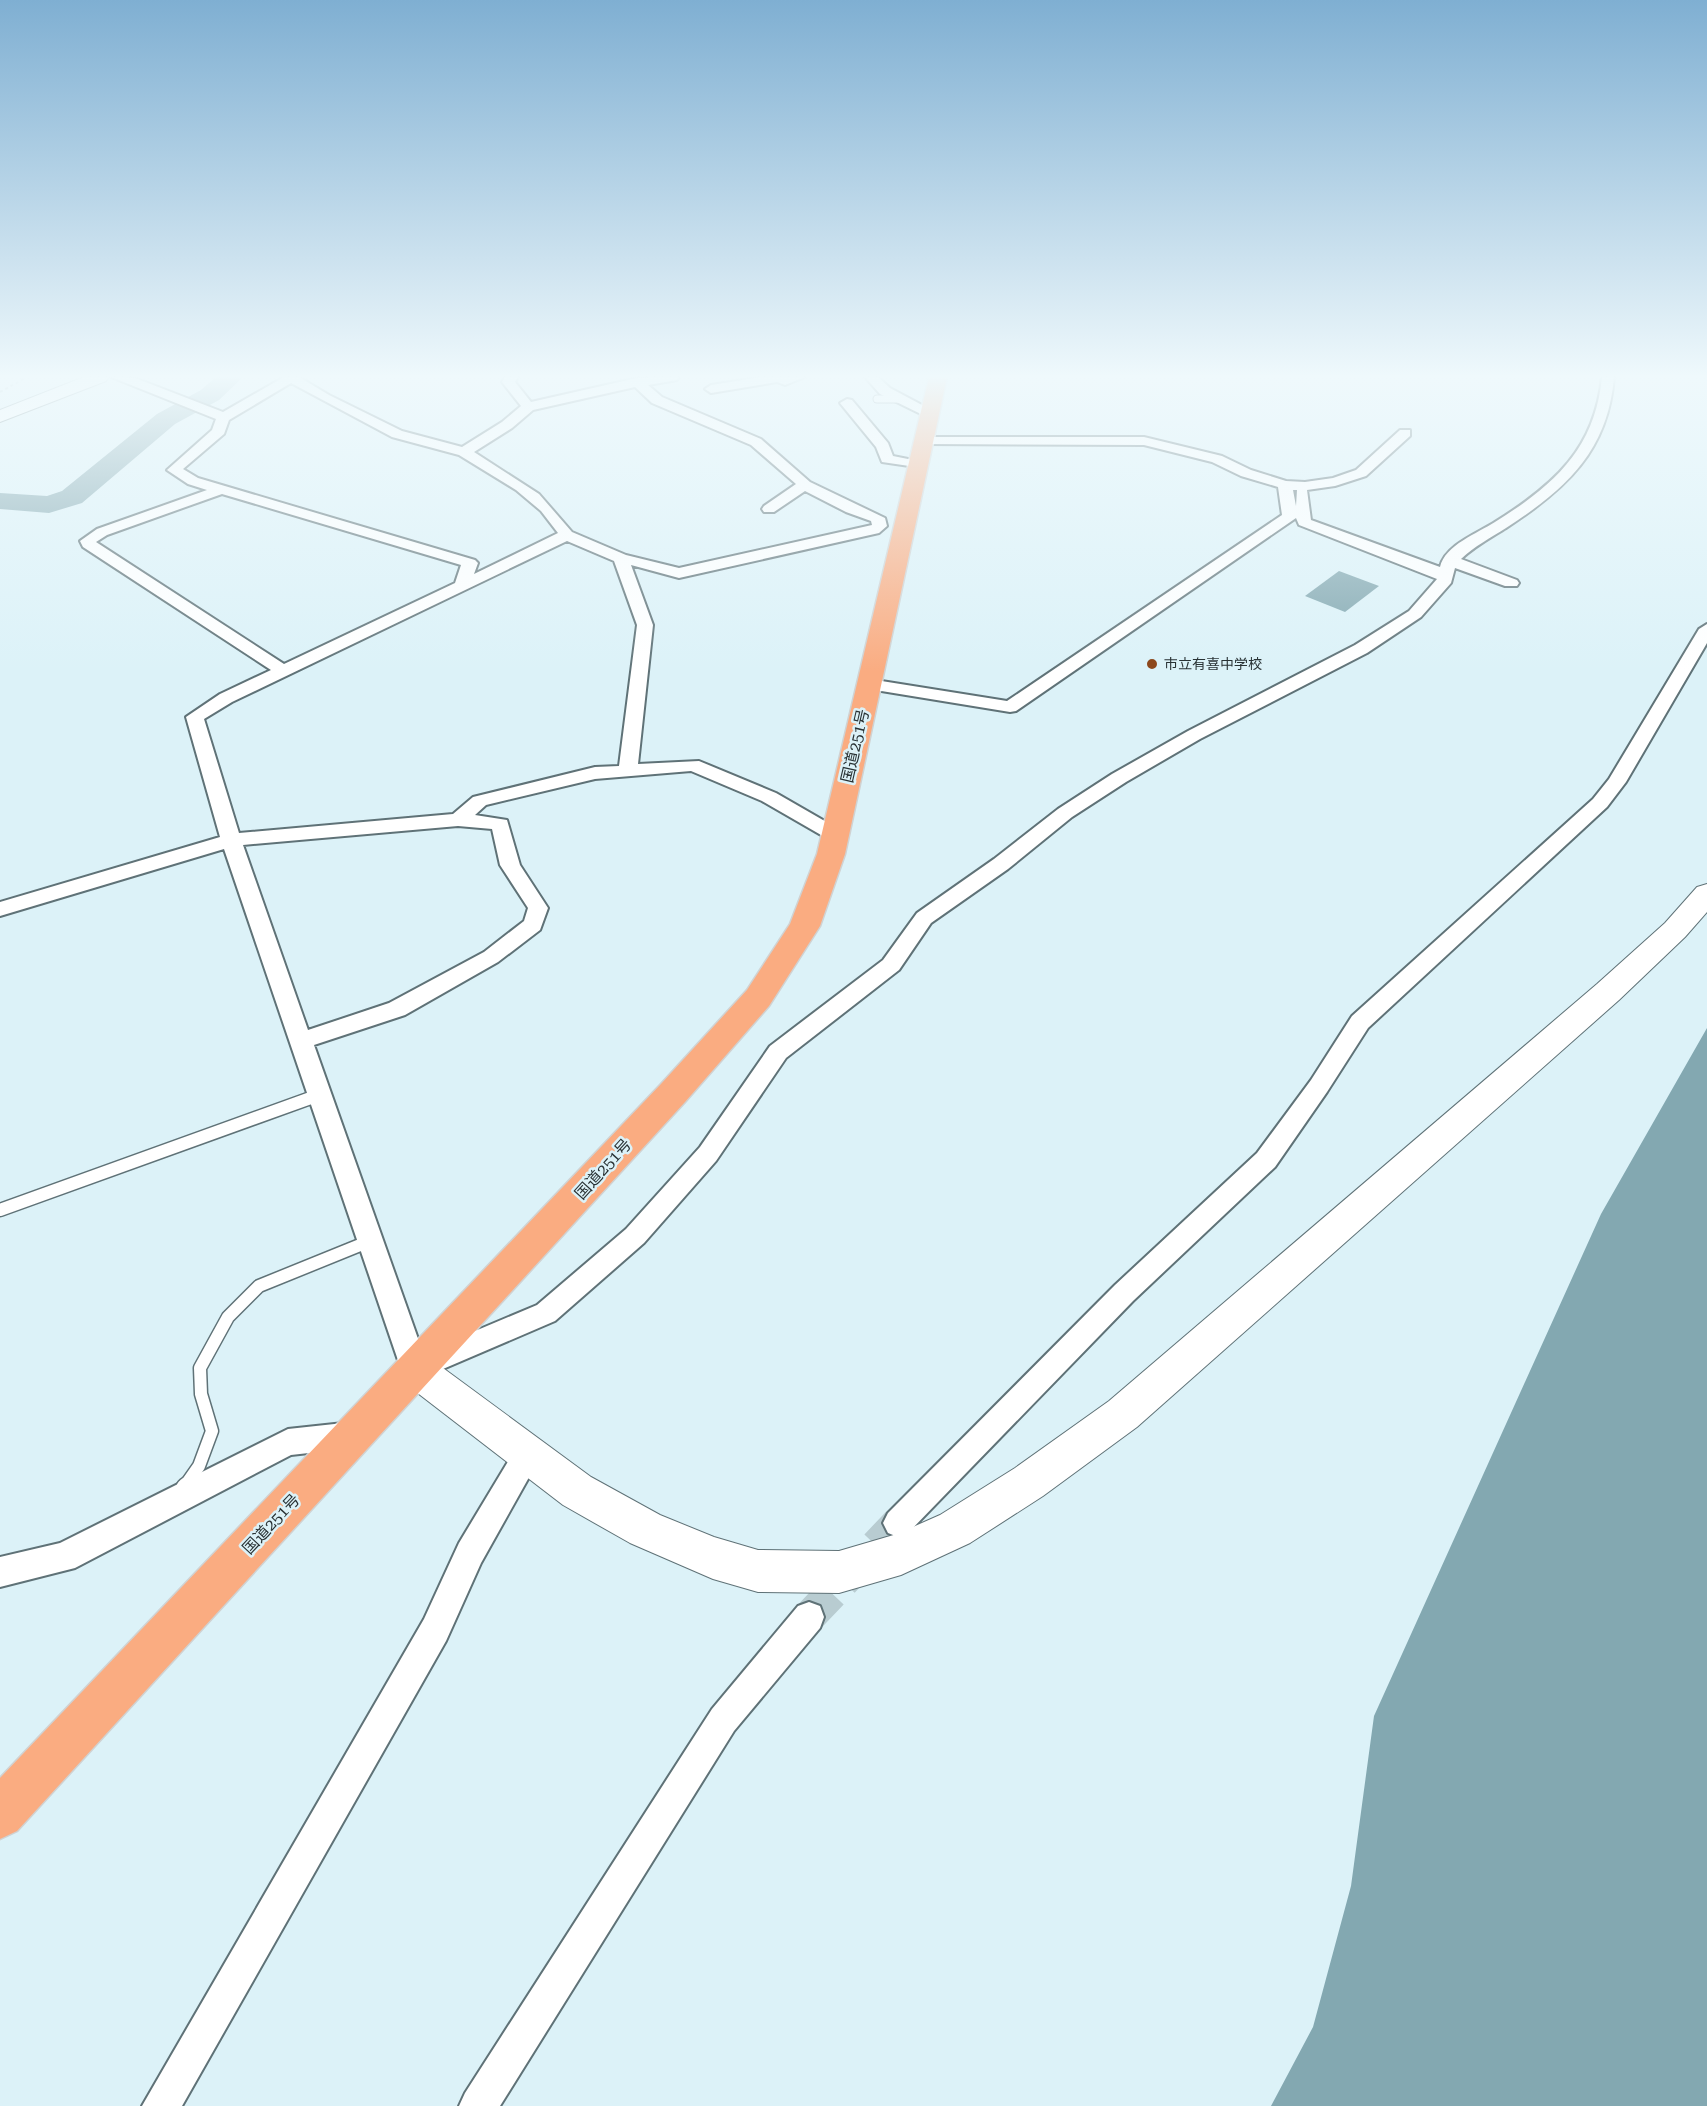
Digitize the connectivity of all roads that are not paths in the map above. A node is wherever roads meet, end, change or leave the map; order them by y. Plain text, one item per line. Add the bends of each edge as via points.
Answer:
1 (183, 475) edge
2 (506, 475) edge
3 (793, 475) edge
4 (909, 475) edge
5 (1254, 475) edge
6 (1354, 475) edge
7 (1565, 475) edge
8 (805, 486) junction
9 (1294, 486) junction
10 (222, 489) junction
11 (769, 509) dead end
12 (567, 535) junction
13 (621, 558) junction
14 (1449, 568) junction
15 (1511, 583) dead end
16 (462, 584) junction
17 (1707, 629) edge
18 (284, 671) junction
19 (869, 684) junction
20 (628, 771) junction
21 (458, 819) junction
22 (835, 835) junction
23 (231, 840) junction
24 (1707, 894) edge
25 (0, 909) edge
26 (301, 1041) junction
27 (320, 1095) junction
28 (0, 1210) edge
29 (371, 1241) junction
30 (415, 1369) junction
31 (355, 1434) junction
32 (528, 1454) junction
33 (174, 1501) junction
34 (898, 1523) tunnel mouth
35 (0, 1572) edge
36 (809, 1617) tunnel mouth
37 (0, 1814) edge
38 (161, 2106) edge
39 (477, 2106) edge

1 - 10 street
2 - 12 street via 520,483
3 - 8 street
4 - 19 highway, 国道251号
5 - 9 street
6 - 9 street via 1335,482
7 - 14 street via 1502,524 1471,542
8 - 11 street
8 - 13 street via 878,518 880,526 679,573
9 - 14 street via 1304,522
9 - 19 street via 1290,517 1010,707
10 - 16 street via 470,562
10 - 18 street via 102,532 88,541 91,547
12 - 13 street
12 - 16 street
13 - 20 street via 645,625
14 - 15 street
14 - 30 street via 1445,580 1415,615 1360,649 1119,778 1065,813 924,918 891,965 778,1052 708,1154 635,1236 546,1313
16 - 18 street
17 - 34 street via 1617,782 1600,803 1360,1022 1266,1160 1108,1309
18 - 23 street via 195,717
19 - 22 highway, 国道251号
20 - 21 street via 595,773 480,801
20 - 22 street via 693,765 769,797
21 - 23 street
21 - 26 street via 500,824 510,865 538,908 533,925 491,957 397,1009
22 - 30 highway, 国道251号 via 806,926 758,998
23 - 25 street
23 - 26 street
24 - 32 street via 1675,930 1608,992 1123,1414 1029,1482 955,1529 901,1554 839,1572 758,1571 713,1558 645,1529 577,1491
26 - 27 street
27 - 28 lane
27 - 29 street
29 - 30 street
29 - 33 lane via 259,1286 228,1317 200,1368 201,1394 212,1431 199,1466
30 - 31 highway, 国道251号
30 - 32 street
31 - 33 street via 288,1442
31 - 37 highway, 国道251号
32 - 38 street via 470,1553 435,1630
33 - 35 street via 64,1557
36 - 39 street via 723,1720

